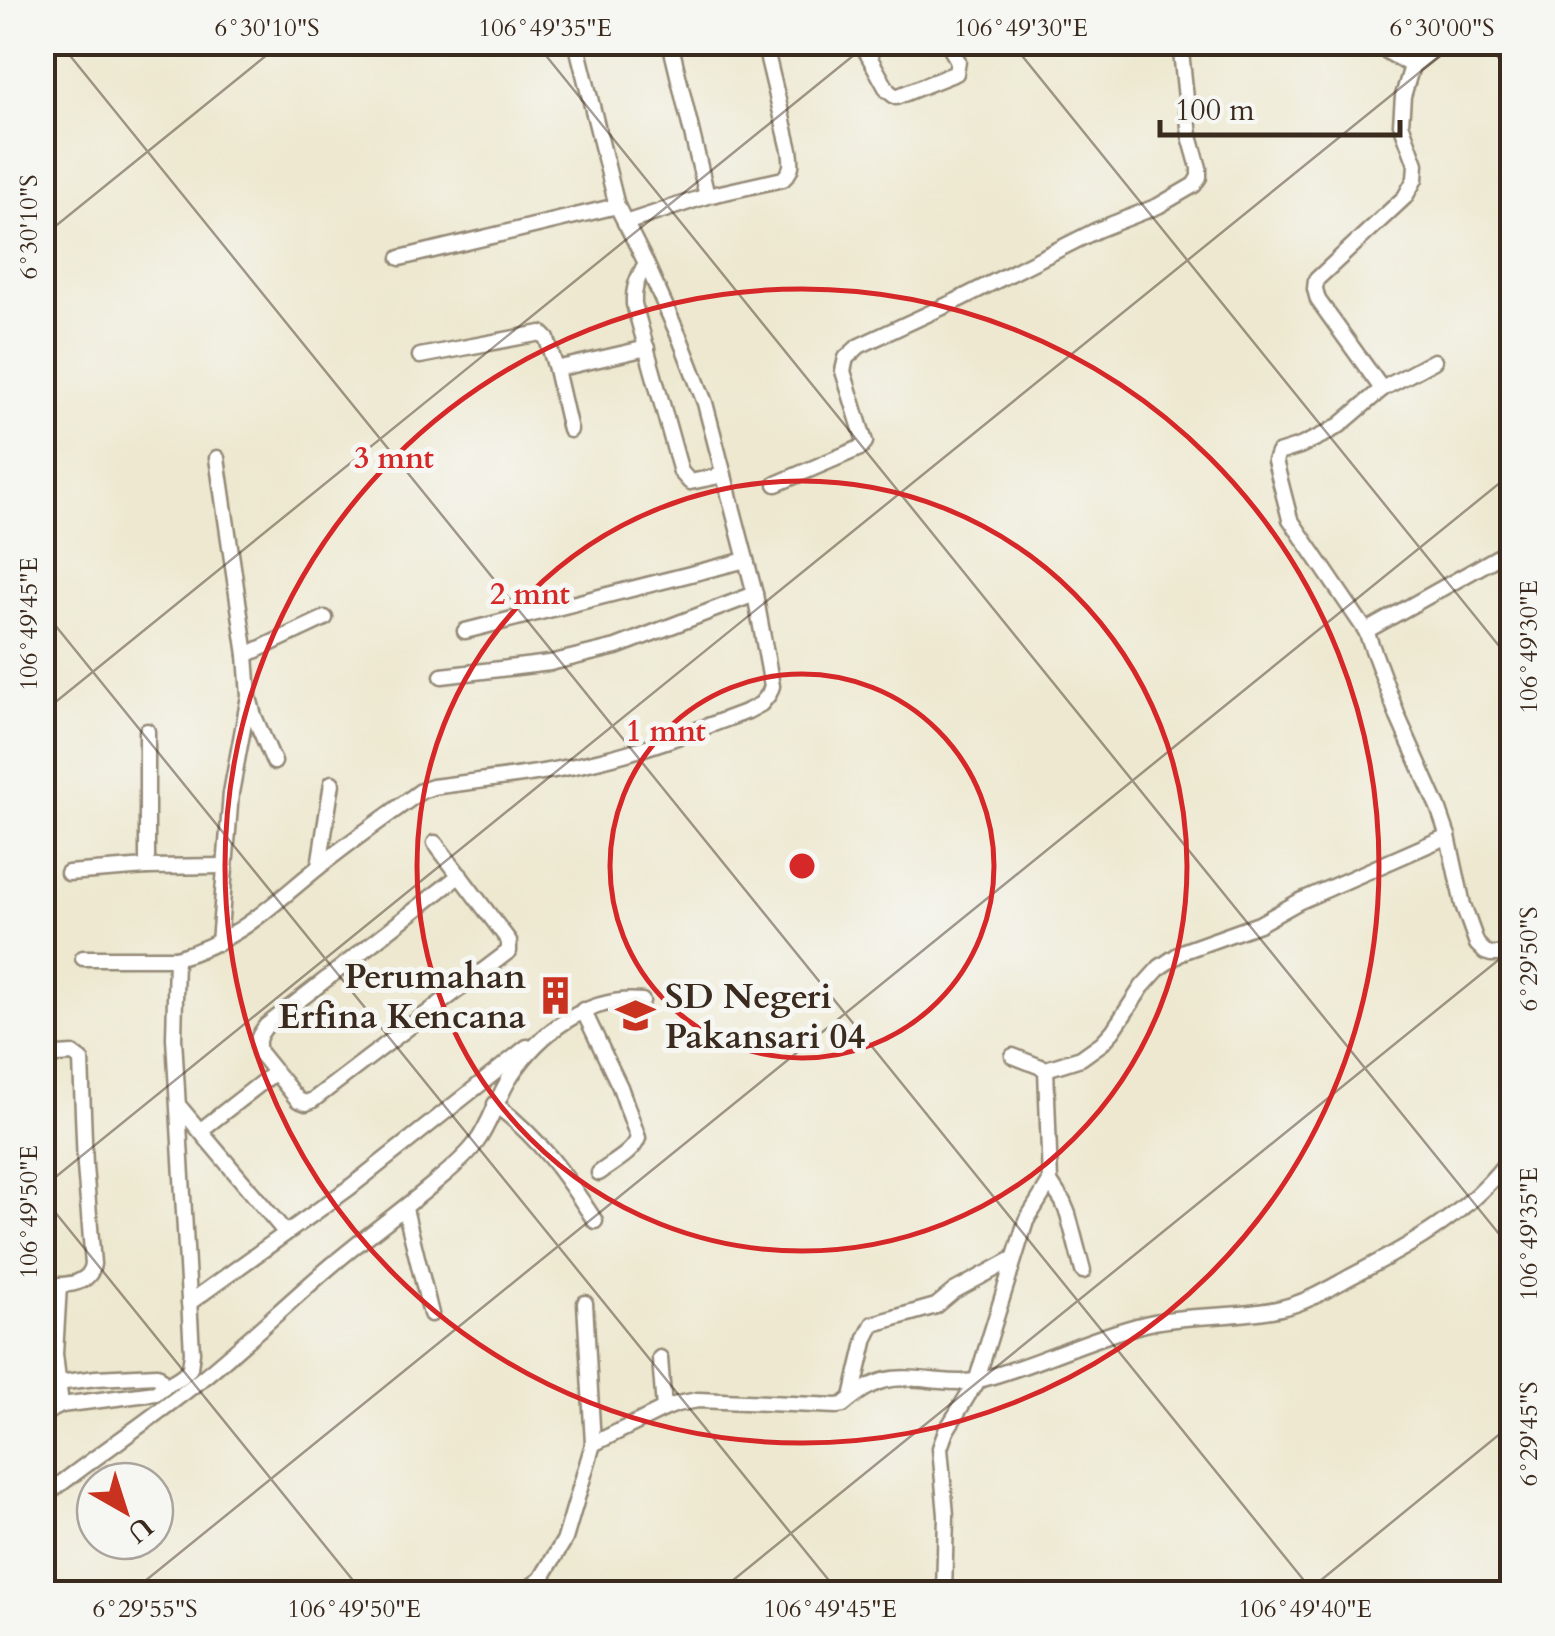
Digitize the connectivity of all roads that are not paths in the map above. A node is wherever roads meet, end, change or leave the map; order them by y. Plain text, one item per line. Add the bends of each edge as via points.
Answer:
1 (576, 42) edge
2 (670, 42) edge
3 (764, 42) edge
4 (861, 42) edge
5 (947, 42) edge
6 (1180, 42) edge
7 (1370, 42) edge
8 (1443, 42) edge
9 (1412, 66) junction
10 (707, 196) junction
11 (618, 206) junction
12 (625, 222) junction
13 (400, 258) dead end
14 (646, 262) junction
15 (646, 348) junction
16 (420, 356) dead end
17 (1434, 360) dead end
18 (556, 370) junction
19 (1382, 389) junction
20 (570, 430) dead end
21 (217, 458) dead end
22 (724, 475) junction
23 (776, 484) dead end
24 (1512, 549) edge
25 (746, 560) junction
26 (755, 594) junction
27 (325, 618) dead end
28 (1366, 631) junction
29 (465, 632) dead end
30 (246, 655) junction
31 (442, 676) dead end
32 (249, 696) junction
33 (147, 731) dead end
34 (274, 762) dead end
35 (332, 783) dead end
36 (1448, 836) junction
37 (435, 842) dead end
38 (224, 866) junction
39 (320, 866) junction
40 (147, 867) junction
41 (68, 873) dead end
42 (460, 875) junction
43 (220, 943) junction
44 (1512, 954) edge
45 (83, 958) dead end
46 (176, 958) junction
47 (642, 1000) dead end
48 (581, 1007) junction
49 (42, 1056) edge
50 (1013, 1056) dead end
51 (1046, 1070) junction
52 (274, 1073) junction
53 (495, 1104) junction
54 (179, 1106) junction
55 (201, 1130) junction
56 (1512, 1156) edge
57 (600, 1173) dead end
58 (1050, 1182) junction
59 (405, 1208) junction
60 (595, 1221) dead end
61 (285, 1232) junction
62 (1013, 1259) junction
63 (1083, 1271) dead end
64 (59, 1285) junction
65 (42, 1286) edge
66 (585, 1302) dead end
67 (189, 1303) junction
68 (431, 1314) dead end
69 (660, 1358) dead end
70 (976, 1382) junction
71 (59, 1384) junction
72 (42, 1385) edge
73 (164, 1385) junction
74 (42, 1393) edge
75 (852, 1397) junction
76 (61, 1404) junction
77 (664, 1409) junction
78 (44, 1414) edge
79 (593, 1444) junction
80 (42, 1498) edge
81 (521, 1594) edge
82 (944, 1594) edge

1 - 11 street
2 - 10 street
3 - 10 street via 790,172
4 - 5 street via 896,98 956,72 958,61
6 - 23 street via 1199,168 1194,185 859,346 843,371 866,442
7 - 9 street
8 - 9 street
9 - 19 street via 1402,124 1415,178 1316,280 1315,289
10 - 12 street
11 - 12 street
11 - 13 street
12 - 14 street
14 - 15 street via 634,292
14 - 22 street via 705,403
15 - 18 street
15 - 22 street via 681,472 690,482
16 - 18 street via 541,333
17 - 19 street
18 - 20 street
19 - 28 street via 1340,425 1278,453 1275,461 1290,518
21 - 30 street
22 - 25 street
24 - 28 street
25 - 26 street
25 - 29 street
26 - 31 street via 616,647
26 - 39 street via 772,686 761,704 602,760 421,792
27 - 30 street
28 - 36 street
30 - 32 street
32 - 34 street
32 - 38 street
33 - 40 street
35 - 39 street
36 - 44 street via 1477,944 1491,954
36 - 51 street via 1259,924 1184,951 1142,987 1102,1043
37 - 42 street
38 - 40 street
38 - 43 street
39 - 43 street
40 - 41 street
42 - 52 street via 266,1026 258,1047
42 - 52 street via 509,941 509,951 313,1100 298,1100
43 - 46 street
45 - 46 street
46 - 54 street
47 - 48 street
48 - 53 street via 513,1074
48 - 57 street via 638,1138
48 - 61 street
49 - 64 street via 73,1054 80,1060 92,1272 81,1282
50 - 51 street
51 - 58 street
52 - 55 street
53 - 59 street via 474,1146
53 - 60 street via 546,1150
54 - 55 street
54 - 67 street
55 - 61 street
56 - 70 street via 1485,1190 1431,1232 1302,1302 1136,1326
58 - 62 street
58 - 63 street via 1068,1214
59 - 68 street
59 - 80 street via 192,1386
61 - 67 street
62 - 70 street
62 - 75 street via 936,1306 873,1324
64 - 65 street
64 - 71 street
66 - 79 street
67 - 73 street via 190,1368
69 - 77 street
70 - 75 street via 889,1378
70 - 82 street via 940,1448
71 - 72 street
71 - 73 street via 157,1375
71 - 76 street
73 - 76 street via 156,1393
74 - 78 street
75 - 77 street via 837,1406 718,1399
76 - 78 street
77 - 79 street
79 - 81 street via 564,1539 540,1579

